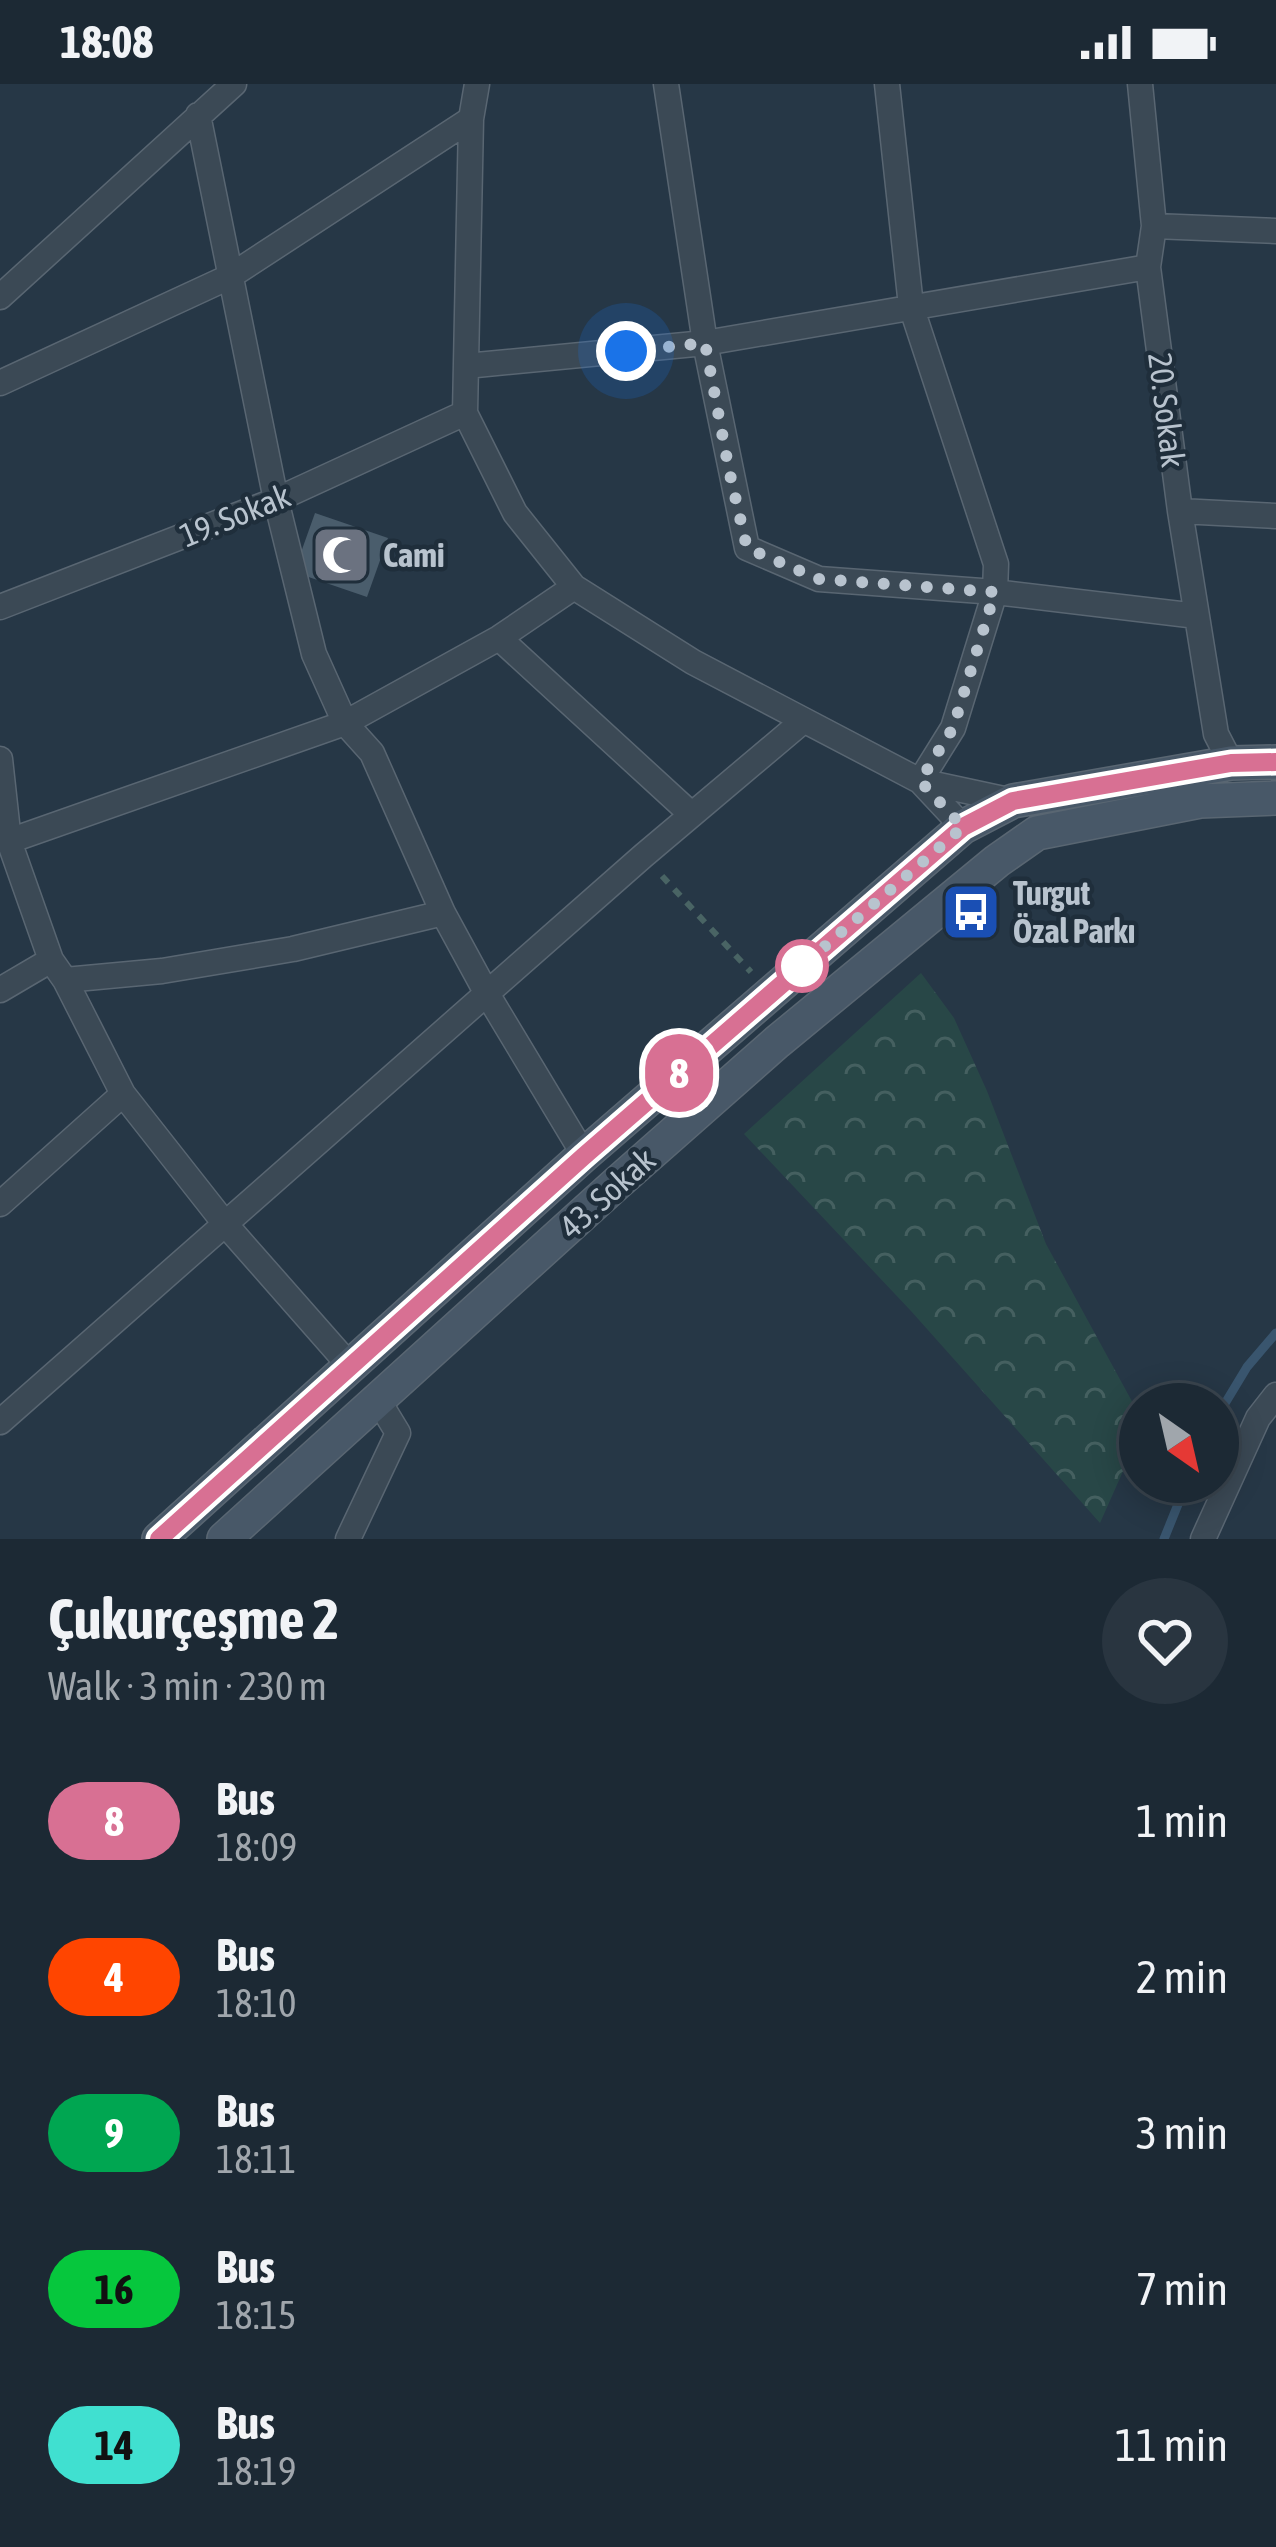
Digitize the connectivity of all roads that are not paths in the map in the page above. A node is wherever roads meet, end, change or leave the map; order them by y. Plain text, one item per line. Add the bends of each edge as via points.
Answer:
1 (234, 84) edge
2 (477, 84) edge
3 (666, 84) edge
4 (887, 84) edge
5 (1140, 84) edge
6 (198, 115) junction
7 (471, 119) junction
8 (1154, 226) junction
9 (1276, 231) edge
10 (1148, 267) junction
11 (229, 277) junction
12 (0, 297) edge
13 (911, 306) junction
14 (705, 343) junction
15 (466, 365) junction
16 (0, 383) edge
17 (465, 413) junction
18 (276, 500) junction
19 (1180, 512) junction
20 (1276, 516) edge
21 (574, 587) junction
22 (995, 592) junction
23 (0, 607) edge
24 (1197, 616) junction
25 (500, 638) junction
26 (803, 722) junction
27 (346, 723) junction
28 (1219, 755) junction
29 (0, 759) edge
30 (1276, 762) edge
31 (920, 781) junction
32 (1276, 798) edge
33 (1236, 799) junction
34 (1013, 801) junction
35 (1200, 801) junction
36 (692, 814) junction
37 (963, 827) junction
38 (1037, 833) junction
39 (10, 841) junction
40 (997, 860) junction
41 (443, 913) junction
42 (58, 970) junction
43 (0, 990) edge
44 (486, 992) junction
45 (123, 1094) junction
46 (584, 1156) junction
47 (616, 1184) junction
48 (0, 1204) edge
49 (226, 1225) junction
50 (350, 1366) junction
51 (1276, 1395) edge
52 (378, 1400) junction
53 (0, 1422) edge
54 (159, 1539) edge
55 (224, 1539) edge
56 (348, 1539) edge
57 (1203, 1539) edge

1 - 6 street
2 - 7 street
3 - 14 street
4 - 13 street
5 - 8 street, 20. Sokak
6 - 11 street
6 - 12 street
7 - 11 street
7 - 15 street
8 - 9 street
8 - 10 street, 20. Sokak
10 - 13 street
10 - 19 street, 20. Sokak
11 - 16 street
11 - 18 street
13 - 14 street
13 - 22 street via 996,564
14 - 15 street
14 - 22 street via 747,548 819,579
15 - 17 street
17 - 18 street, 19. Sokak
17 - 21 street via 514,513
18 - 23 street, 19. Sokak
18 - 27 street via 314,654
19 - 20 street
19 - 24 street, 20. Sokak
21 - 25 street
21 - 26 street
22 - 24 street
22 - 31 street via 953,728
24 - 28 street, 20. Sokak
25 - 27 street
25 - 36 street
26 - 31 street
26 - 36 street
27 - 39 street
27 - 41 street via 372,753
28 - 30 street, 43. Sokak
28 - 33 street
28 - 34 street, 43. Sokak
28 - 35 street
29 - 39 street
31 - 34 street
31 - 37 street
32 - 33 street, 43. Sokak
33 - 35 street, 43. Sokak
34 - 37 street, 43. Sokak
34 - 38 street
35 - 38 street, 43. Sokak
36 - 44 street
37 - 40 street
37 - 46 street, 43. Sokak
38 - 40 street, 43. Sokak
39 - 42 street
40 - 47 street, 43. Sokak
41 - 42 street via 184,968
41 - 44 street
42 - 43 street
42 - 45 street
44 - 46 street
44 - 49 street
45 - 48 street
45 - 49 street
46 - 47 street
46 - 50 street, 43. Sokak
47 - 52 street, 43. Sokak
49 - 50 street
49 - 53 street
50 - 52 street
50 - 54 street, 43. Sokak
51 - 57 street
52 - 55 street, 43. Sokak
52 - 56 street via 398,1433

